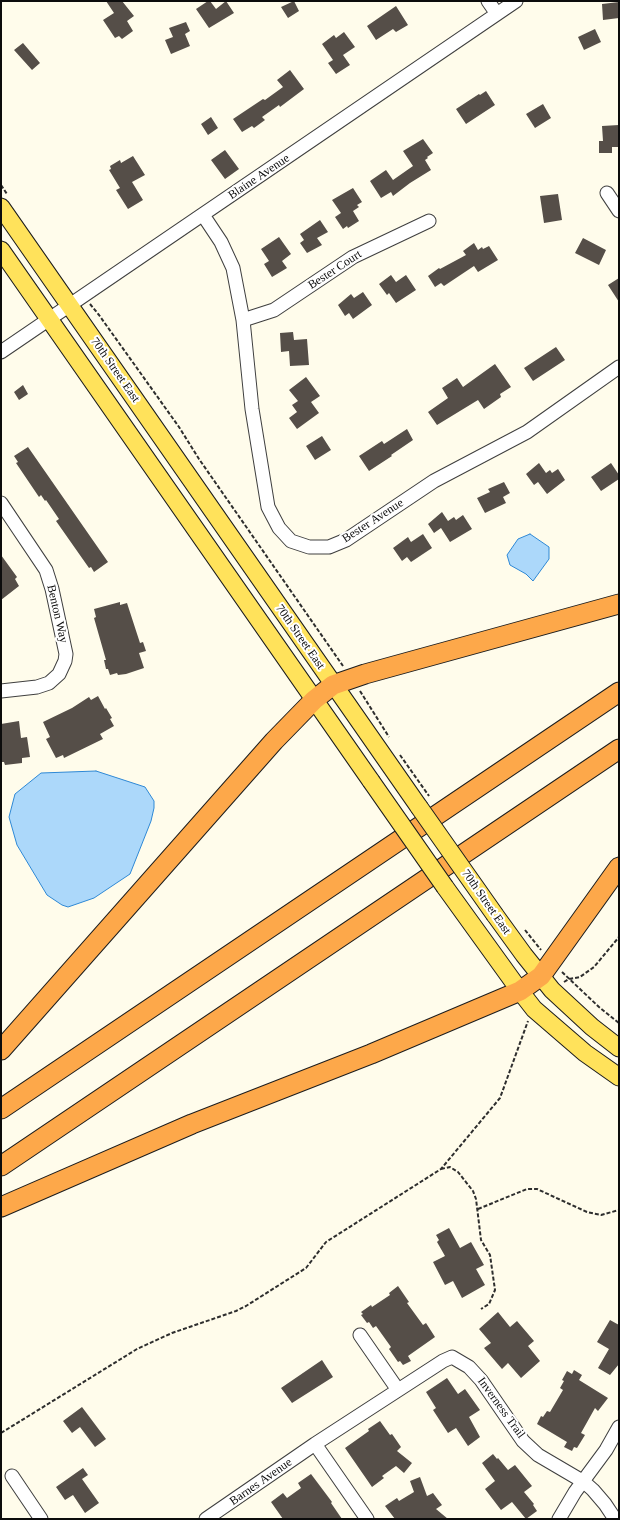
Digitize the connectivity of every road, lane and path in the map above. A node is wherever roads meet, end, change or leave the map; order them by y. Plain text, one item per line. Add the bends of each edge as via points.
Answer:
1 (488, 1) edge
2 (516, 1) edge
3 (497, 14) junction
4 (1, 185) edge
5 (607, 193) dead end
6 (5, 202) edge
7 (619, 211) edge
8 (203, 215) junction
9 (429, 221) dead end
10 (1, 250) edge
11 (76, 300) junction
12 (49, 319) junction
13 (244, 320) junction
14 (1, 352) edge
15 (619, 367) edge
16 (1, 503) edge
17 (619, 604) edge
18 (352, 679) junction
19 (333, 685) junction
20 (1, 692) edge
21 (619, 692) edge
22 (314, 700) junction
23 (392, 742) dead end
24 (619, 749) edge
25 (619, 867) edge
26 (520, 925) dead end
27 (619, 937) edge
28 (552, 961) junction
29 (569, 979) junction
30 (546, 983) junction
31 (520, 991) junction
32 (534, 1009) junction
33 (619, 1023) edge
34 (619, 1048) edge
35 (1, 1050) edge
36 (619, 1077) edge
37 (1, 1109) edge
38 (1, 1166) edge
39 (441, 1169) junction
40 (1, 1207) edge
41 (478, 1209) junction
42 (619, 1210) edge
43 (481, 1309) dead end
44 (360, 1335) dead end
45 (398, 1390) junction
46 (619, 1427) edge
47 (1, 1433) edge
48 (315, 1444) junction
49 (12, 1476) dead end
50 (584, 1482) junction
51 (41, 1519) edge
52 (206, 1519) edge
53 (367, 1519) edge
54 (559, 1519) edge
55 (615, 1519) edge

1 - 3 street
2 - 3 street, Blaine Avenue
3 - 8 street, Blaine Avenue
4 - 6 path
5 - 7 street
6 - 11 main road, 70th Street East
8 - 11 street, Blaine Avenue
8 - 13 street, Bester Avenue via 233,268
9 - 13 street, Bester Court via 354,257 274,310
10 - 12 main road, 70th Street East
11 - 12 street, Blaine Avenue
11 - 18 path via 99,315
11 - 19 main road, 70th Street East
12 - 14 street, Blaine Avenue
12 - 22 main road, 70th Street East
13 - 15 street, Bester Avenue via 252,409 268,507 279,528 291,540 309,547 329,547 346,540 434,481 527,432
16 - 20 street, Benton Way via 46,570 66,654 59,674 49,683
17 - 18 highway
18 - 19 highway
18 - 23 path
19 - 22 highway
19 - 30 main road, 70th Street East, bridge
21 - 37 highway
22 - 31 main road, 70th Street East, bridge
22 - 35 highway via 274,740
24 - 38 highway
25 - 28 highway
26 - 28 path
27 - 29 path via 594,967 580,977
28 - 29 path
28 - 30 highway
29 - 30 path
29 - 33 path
30 - 31 highway
30 - 34 main road, 70th Street East via 592,1027
31 - 32 main road, 70th Street East
31 - 40 highway via 371,1054 192,1124
32 - 36 main road, 70th Street East via 585,1053
32 - 39 path via 500,1098
39 - 41 path via 450,1167 458,1172 473,1191
39 - 47 path via 326,1242 306,1268 246,1306 172,1333 137,1349
41 - 42 path via 526,1189 537,1189 587,1212 601,1215
41 - 43 path via 480,1240 490,1255 495,1290 488,1304
44 - 45 street
45 - 48 street, Inverness Trail
45 - 50 street, Inverness Trail via 443,1361 452,1358 469,1367 481,1380 523,1440 538,1455
46 - 50 street
48 - 52 street, Barnes Avenue
48 - 53 street
49 - 51 street
50 - 54 street
50 - 55 street, Inverness Trail

